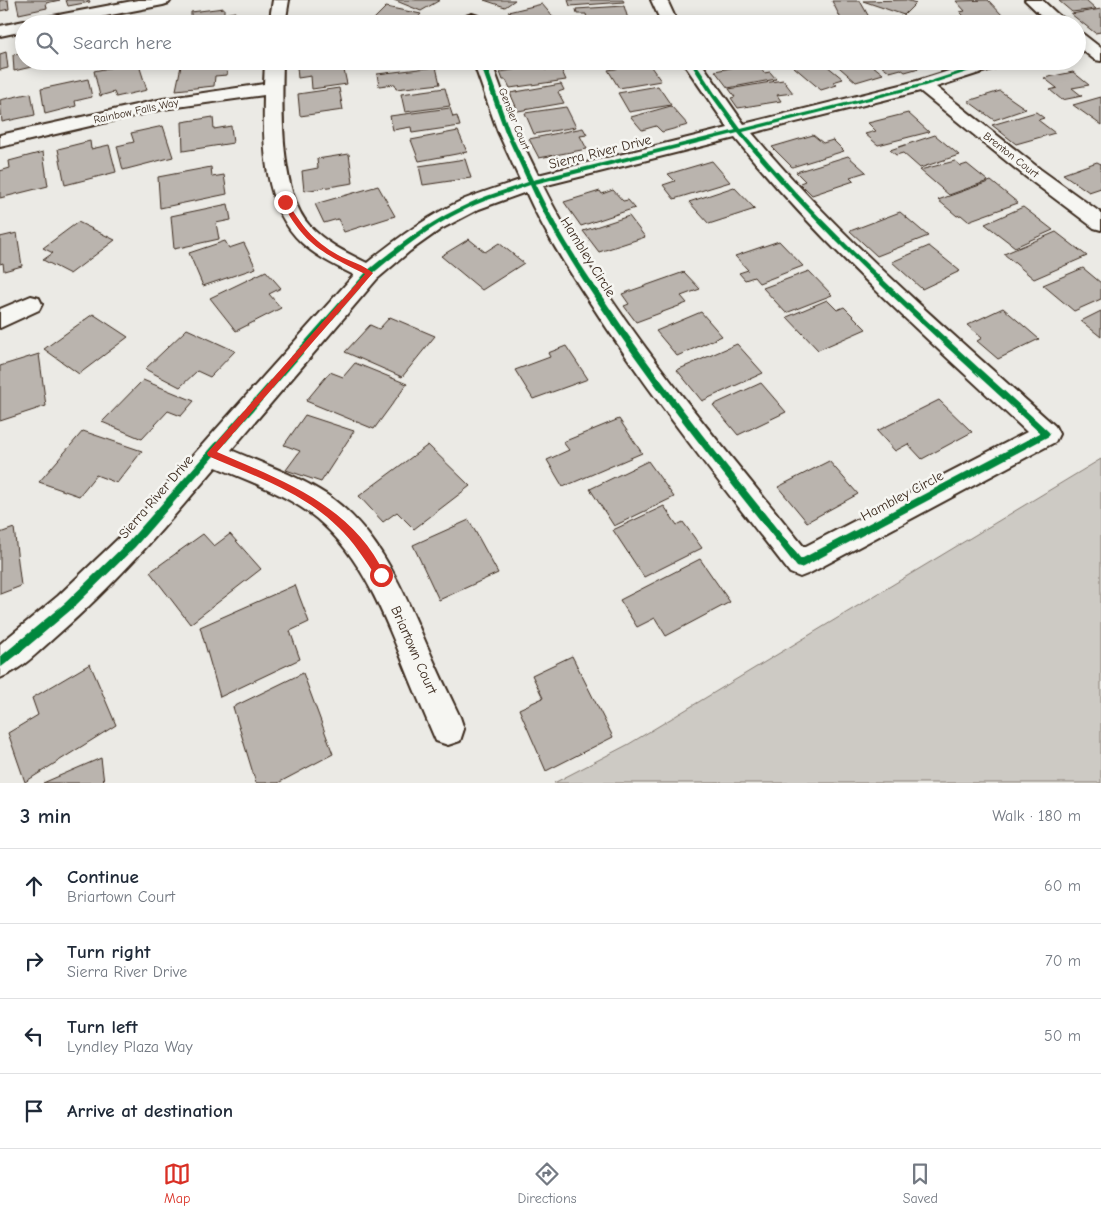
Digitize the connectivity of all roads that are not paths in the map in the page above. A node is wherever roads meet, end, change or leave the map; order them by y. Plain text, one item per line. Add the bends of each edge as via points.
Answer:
1 (163, 0) edge
2 (281, 0) edge
3 (660, 0) edge
4 (1033, 0) edge
5 (84, 15) edge
6 (278, 15) edge
7 (666, 15) edge
8 (1050, 15) edge
9 (15, 28) edge
10 (0, 31) edge
11 (1086, 47) edge
12 (1101, 56) edge
13 (274, 70) edge
14 (485, 70) edge
15 (697, 70) edge
16 (970, 70) edge
17 (923, 85) junction
18 (273, 88) junction
19 (739, 131) junction
20 (0, 141) edge
21 (530, 183) junction
22 (1101, 223) edge
23 (369, 273) junction
24 (31, 304) dead end
25 (0, 319) edge
26 (211, 453) junction
27 (0, 663) edge
28 (448, 729) dead end

1 - 5 street
2 - 6 street
3 - 7 street
4 - 8 street
9 - 10 street
11 - 12 street
13 - 18 street
14 - 21 street, Gensler Court via 508,137
15 - 19 street
16 - 17 street, Sierra River Drive
17 - 19 street, Sierra River Drive
17 - 22 street, Brenton Court
18 - 20 street, Rainbow Falls Way via 163,104
18 - 23 street via 281,190 295,222 312,240 335,256
19 - 21 street, Sierra River Drive
19 - 21 street, Hambley Circle via 804,206 855,257 1046,434 800,564 612,318
21 - 23 street, Sierra River Drive via 472,204 434,224
23 - 26 street, Sierra River Drive
24 - 25 street
26 - 27 street, Sierra River Drive via 94,584
26 - 28 street, Briartown Court via 285,486 316,504 341,523 357,541 381,575

